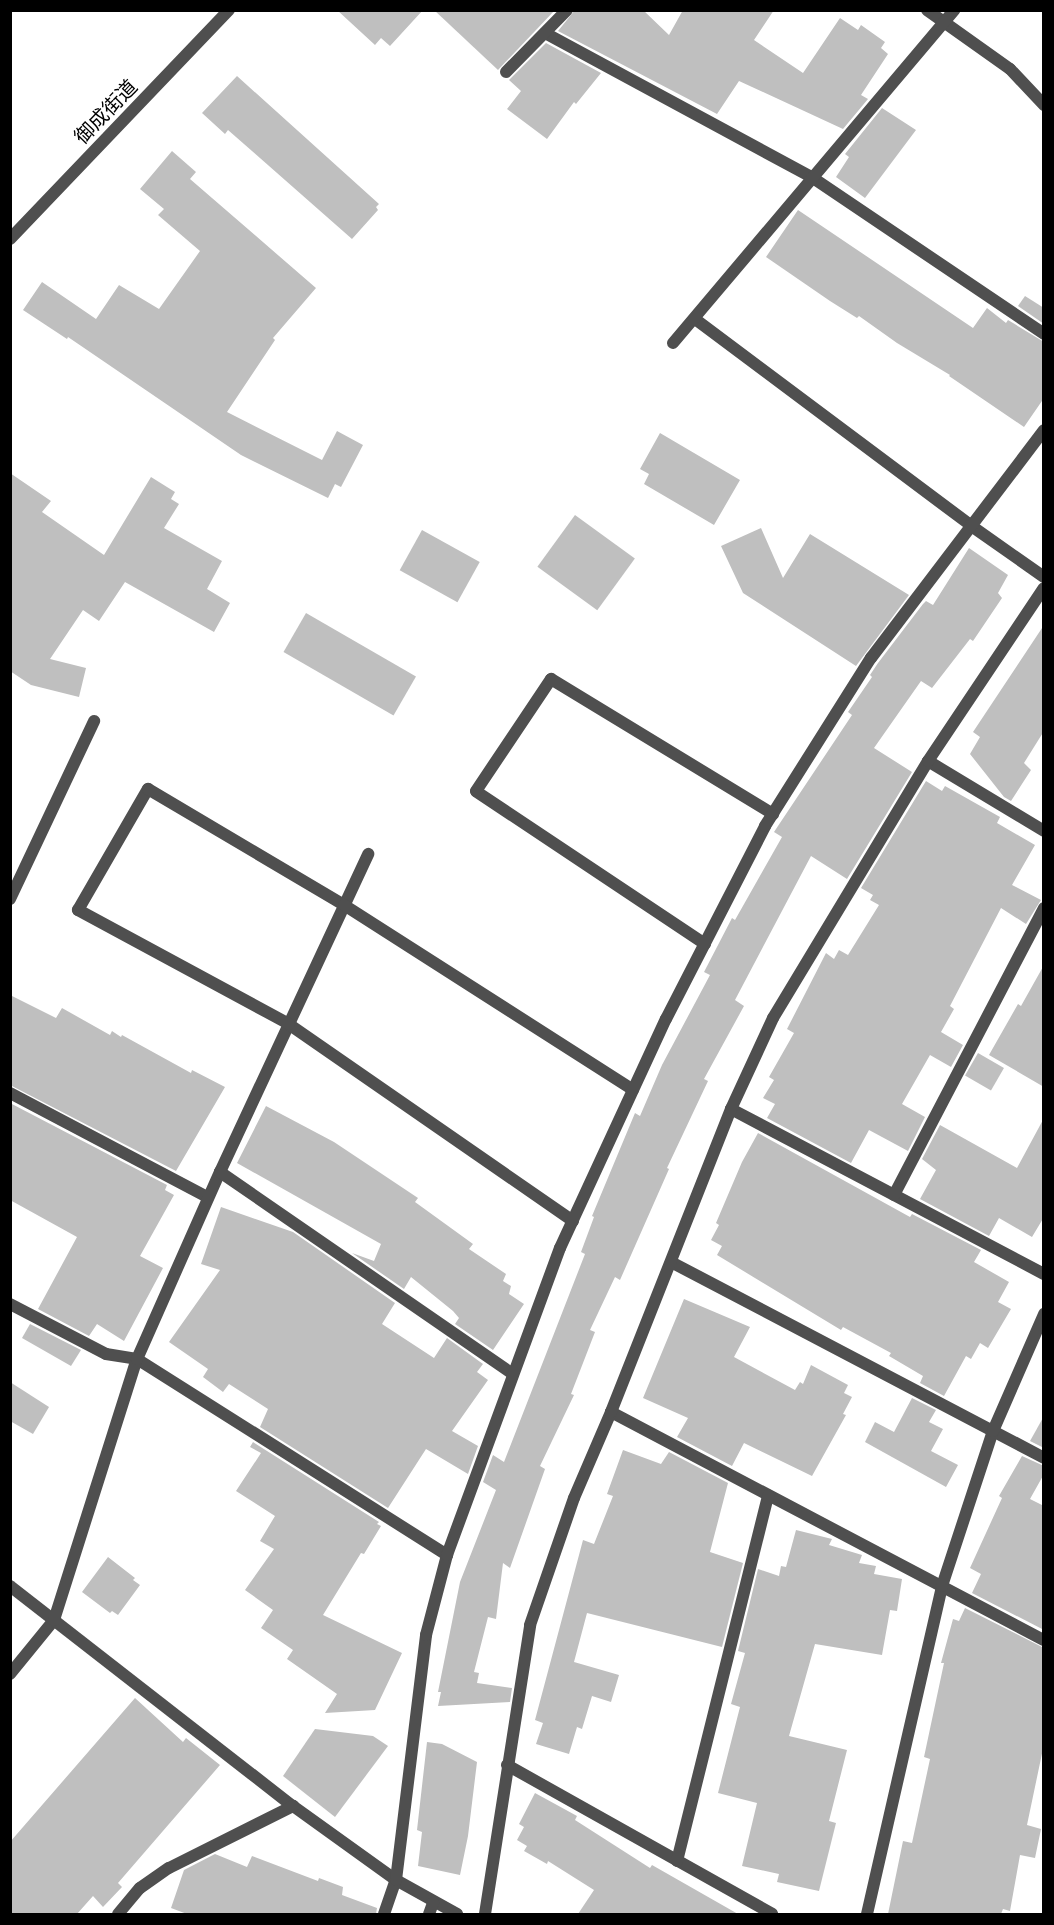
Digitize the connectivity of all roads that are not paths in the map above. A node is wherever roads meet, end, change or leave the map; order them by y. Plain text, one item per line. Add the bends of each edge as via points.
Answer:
1 (229, 10) edge
2 (567, 10) edge
3 (927, 10) edge
4 (954, 10) edge
5 (944, 21) junction
6 (544, 33) junction
7 (507, 72) dead end
8 (1044, 105) edge
9 (813, 178) junction
10 (10, 240) edge
11 (695, 319) junction
12 (1044, 334) edge
13 (674, 343) dead end
14 (1044, 430) edge
15 (970, 525) junction
16 (1044, 577) edge
17 (1044, 588) edge
18 (94, 721) dead end
19 (928, 761) junction
20 (773, 814) junction
21 (1044, 831) edge
22 (368, 854) dead end
23 (10, 899) edge
24 (344, 905) junction
25 (1044, 908) edge
26 (705, 944) junction
27 (289, 1024) junction
28 (633, 1090) junction
29 (10, 1093) edge
30 (731, 1108) junction
31 (220, 1172) junction
32 (894, 1194) junction
33 (207, 1197) junction
34 (573, 1221) junction
35 (671, 1262) junction
36 (1044, 1274) edge
37 (10, 1304) edge
38 (1044, 1314) edge
39 (137, 1359) junction
40 (513, 1374) junction
41 (611, 1412) junction
42 (993, 1431) junction
43 (1044, 1458) edge
44 (768, 1495) junction
45 (447, 1554) junction
46 (10, 1586) edge
47 (942, 1586) junction
48 (54, 1620) junction
49 (1044, 1640) edge
50 (10, 1674) edge
51 (507, 1765) junction
52 (293, 1806) junction
53 (677, 1861) junction
54 (396, 1880) junction
55 (431, 1909) edge
56 (118, 1914) edge
57 (384, 1914) edge
58 (457, 1914) edge
59 (485, 1914) edge
60 (772, 1914) edge
61 (867, 1914) edge

1 - 10 street, 御成街道
2 - 6 street
3 - 5 street
4 - 5 street
5 - 8 street via 1010,69
5 - 9 street
6 - 7 street
6 - 9 street
9 - 11 street
9 - 12 street
11 - 13 street
11 - 15 street
14 - 15 street
15 - 16 street
15 - 20 street via 871,658
17 - 19 street
18 - 23 street
19 - 21 street
19 - 30 street via 773,1018
20 - 26 street
20 - 26 street via 550,680 476,791
22 - 24 street
24 - 27 street
24 - 27 street via 148,789 78,910
24 - 28 street
25 - 32 street
26 - 28 street
27 - 31 street
27 - 34 street
28 - 34 street
29 - 33 street
30 - 32 street
30 - 35 street
31 - 33 street
31 - 40 street
32 - 36 street
33 - 39 street
34 - 40 street
35 - 41 street
35 - 42 street
37 - 39 street via 106,1354
38 - 42 street
39 - 45 street
39 - 48 street
40 - 45 street
41 - 44 street
41 - 51 street via 574,1498 530,1625
42 - 43 street
42 - 47 street
44 - 47 street
44 - 53 street
45 - 54 street via 426,1635
46 - 48 street
47 - 49 street
47 - 61 street
48 - 50 street
48 - 52 street
51 - 53 street
51 - 59 street
52 - 54 street
52 - 56 street via 170,1868 140,1888
53 - 60 street
54 - 55 street
54 - 57 street
55 - 58 street

